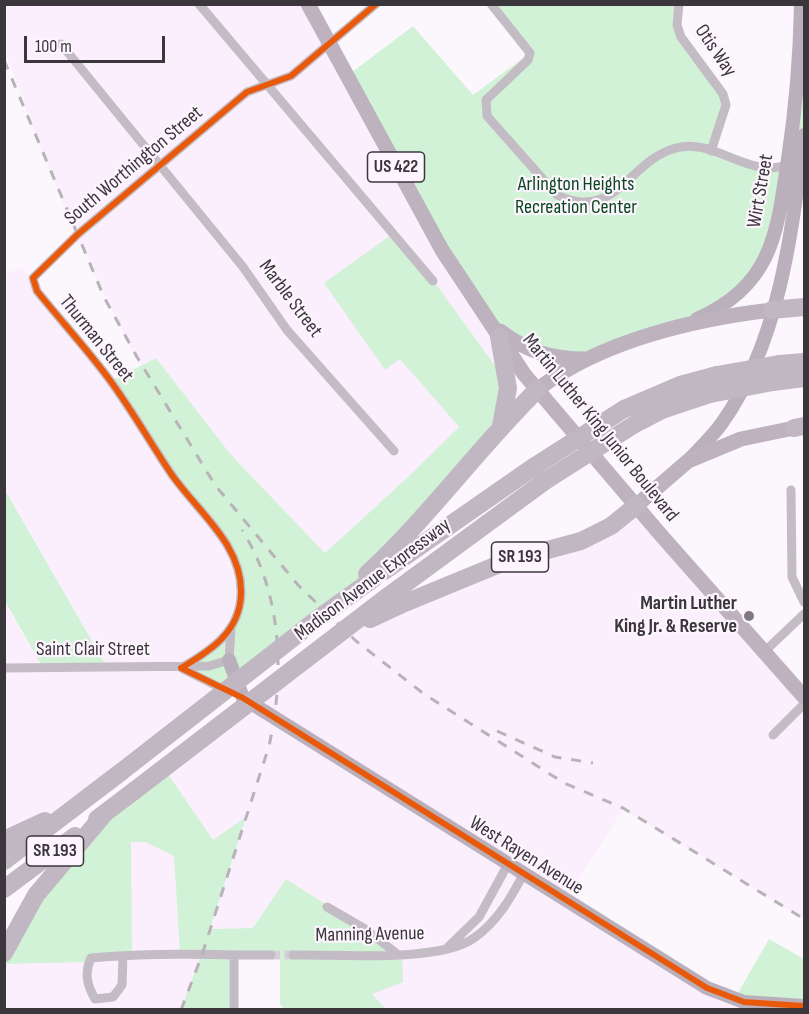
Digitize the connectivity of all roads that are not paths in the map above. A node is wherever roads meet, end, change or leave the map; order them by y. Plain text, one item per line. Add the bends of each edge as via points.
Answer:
1 (199, 4) edge
2 (308, 4) edge
3 (376, 4) edge
4 (491, 4) edge
5 (679, 4) edge
6 (801, 4) edge
7 (61, 44) dead end
8 (330, 44) junction
9 (268, 84) junction
10 (804, 135) edge
11 (711, 150) junction
12 (161, 165) junction
13 (797, 166) edge
14 (433, 281) dead end
15 (33, 284) joint
16 (804, 307) edge
17 (772, 310) junction
18 (681, 326) junction
19 (495, 331) junction
20 (586, 359) junction
21 (804, 362) edge
22 (804, 378) edge
23 (538, 389) junction
24 (501, 426) junction
25 (801, 428) edge
26 (394, 452) dead end
27 (688, 461) junction
28 (540, 473) junction
29 (790, 490) dead end
30 (637, 505) junction
31 (370, 576) junction
32 (394, 601) junction
33 (804, 602) edge
34 (804, 614) edge
35 (231, 629) junction
36 (764, 652) junction
37 (229, 660) junction
38 (4, 668) edge
39 (181, 668) junction
40 (804, 697) edge
41 (243, 698) junction
42 (804, 704) edge
43 (773, 735) dead end
44 (82, 803) junction
45 (106, 812) junction
46 (4, 840) edge
47 (4, 861) edge
48 (508, 864) junction
49 (524, 873) junction
50 (4, 889) edge
51 (327, 907) dead end
52 (448, 947) junction
53 (4, 953) edge
54 (396, 953) junction
55 (234, 955) junction
56 (271, 955) tunnel mouth
57 (293, 955) tunnel mouth
58 (123, 956) junction
59 (804, 1006) edge
60 (234, 1010) edge

1 - 9 street
2 - 8 main road, Martin Luther King Junior Boulevard / US 422
3 - 8 street, South Worthington Street
4 - 11 street via 530,54 489,95 487,116 557,195 573,201 596,201 613,193 669,150 692,146
5 - 11 street, Otis Way via 677,25 681,37 723,94 726,105
6 - 13 main road, Wirt Street
7 - 12 street, Marble Street
8 - 9 street, South Worthington Street via 291,76
8 - 19 main road, Martin Luther King Junior Boulevard / US 422 via 441,250
9 - 12 street, South Worthington Street via 247,92
9 - 14 street
10 - 13 main road, Wirt Street
11 - 13 street via 760,168
12 - 15 street, South Worthington Street via 76,236 37,273
12 - 26 street, Marble Street via 243,267 287,330
13 - 17 main road, Wirt Street via 792,223
13 - 18 main road, Wirt Street via 764,260 739,293 719,308
15 - 35 street, Thurman Street via 110,381 172,475 222,536 235,560 241,595
16 - 17 highway, US 422
17 - 18 main road, US 422
17 - 27 main road, Wirt Street via 745,382 720,425
18 - 20 main road, Wirt Street / US 422
19 - 20 main road, US 422 via 539,354
19 - 23 main road, Martin Luther King Junior Boulevard / US 422
19 - 24 highway via 508,388
20 - 23 main road, Wirt Street
21 - 28 highway, Madison Avenue Expressway, bridge via 680,384 624,409
22 - 28 highway, Madison Avenue Expressway, bridge via 710,394 662,410
23 - 24 highway
23 - 30 main road, Martin Luther King Junior Boulevard / US 422
24 - 31 highway via 430,512
25 - 27 main road via 741,439
27 - 30 main road, Wirt Street
28 - 31 highway, Madison Avenue Expressway
28 - 32 highway, Madison Avenue Expressway
29 - 33 street via 792,578
30 - 32 highway, SR 193 via 611,526 581,541 507,561
30 - 36 main road, Martin Luther King Junior Boulevard
31 - 44 highway, Madison Avenue Expressway / SR 193, bridge
32 - 45 highway, Madison Avenue Expressway / SR 193, bridge via 343,630
34 - 36 street
35 - 37 street
35 - 39 street via 204,654
36 - 40 main road, Martin Luther King Junior Boulevard
37 - 39 street, Saint Clair Street
37 - 41 main road
38 - 39 street, Saint Clair Street
39 - 41 street, Saint Clair Street
41 - 48 main road, West Rayen Avenue
42 - 43 street
44 - 46 highway
44 - 47 highway, Madison Avenue Expressway / SR 193
45 - 50 highway, Madison Avenue Expressway / SR 193
45 - 53 highway via 36,895
48 - 49 main road, West Rayen Avenue
48 - 52 street, Manning Avenue via 479,917
49 - 52 street, Manning Avenue via 510,899 487,927 462,945
49 - 59 main road, West Rayen Avenue via 723,996 744,1002
51 - 54 street
52 - 54 street, Manning Avenue via 424,953
54 - 57 street, Manning Avenue
55 - 56 street
55 - 58 street
55 - 60 street
58 - 58 street via 91,958 86,969 88,987 95,999 113,997 122,985

